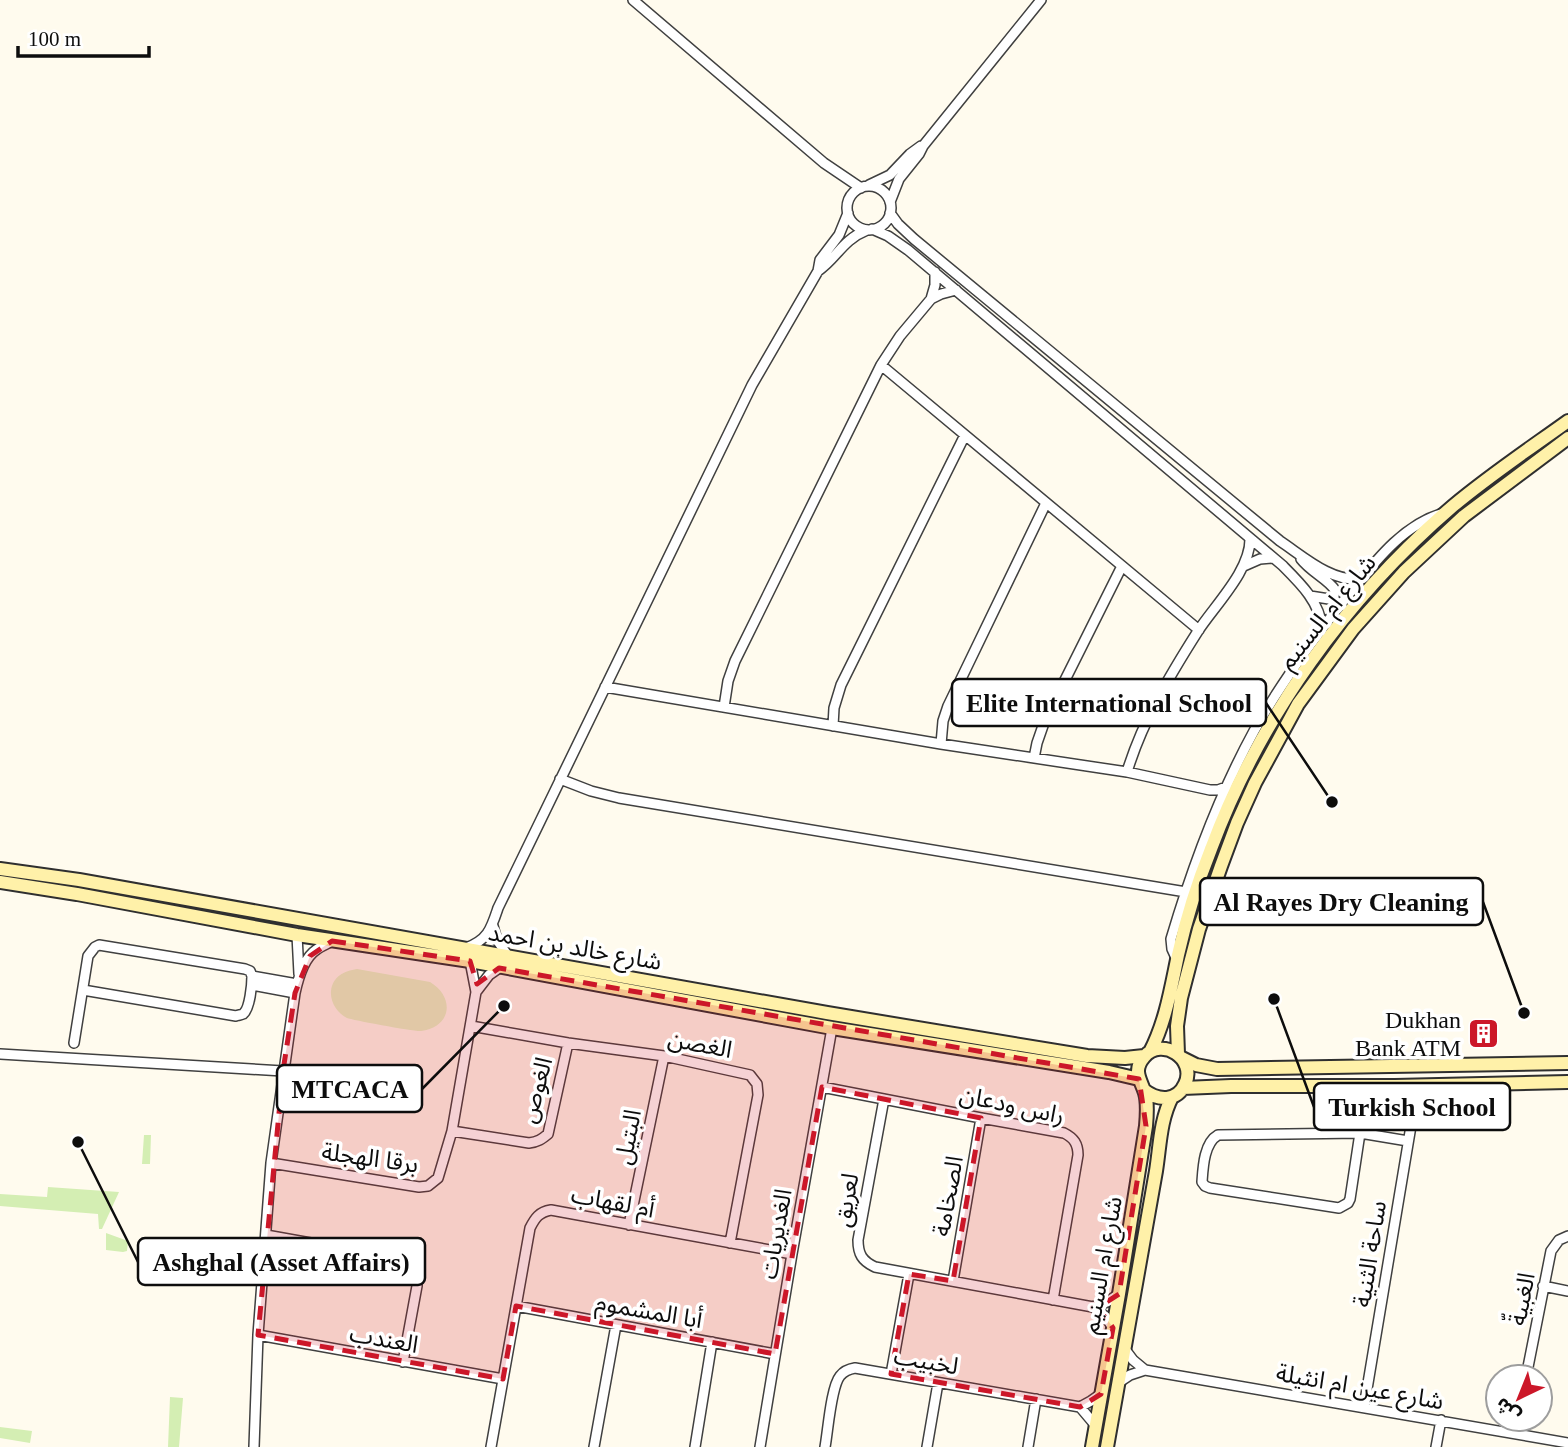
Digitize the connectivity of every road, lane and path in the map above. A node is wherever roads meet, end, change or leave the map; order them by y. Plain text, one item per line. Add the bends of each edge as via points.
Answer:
1 (633, 0) edge
2 (1041, 0) edge
3 (923, 146) junction
4 (863, 187) junction
5 (890, 208) junction
6 (848, 213) junction
7 (870, 230) junction
8 (818, 271) junction
9 (935, 272) junction
10 (956, 290) junction
11 (931, 299) junction
12 (881, 365) junction
13 (1568, 421) edge
14 (965, 435) junction
15 (1568, 438) edge
16 (1046, 503) junction
17 (1446, 513) junction
18 (1250, 538) junction
19 (1297, 552) junction
20 (1273, 558) junction
21 (1122, 566) junction
22 (1243, 567) junction
23 (1361, 579) junction
24 (1310, 596) junction
25 (1322, 628) junction
26 (1199, 630) junction
27 (604, 687) junction
28 (724, 707) junction
29 (833, 726) junction
30 (941, 744) junction
31 (1034, 758) junction
32 (1127, 772) junction
33 (560, 779) junction
34 (1226, 787) junction
35 (1210, 790) junction
36 (1219, 803) junction
37 (0, 869) edge
38 (0, 882) edge
39 (1186, 892) junction
40 (493, 926) junction
41 (297, 936) junction
42 (332, 941) junction
43 (465, 948) junction
44 (508, 956) junction
45 (1177, 960) junction
46 (470, 961) junction
47 (499, 968) junction
48 (252, 980) junction
49 (297, 984) junction
50 (83, 990) junction
51 (476, 992) junction
52 (471, 1026) junction
53 (832, 1028) junction
54 (74, 1042) dead end
55 (568, 1043) junction
56 (1147, 1054) junction
57 (0, 1055) edge
58 (664, 1056) junction
59 (1180, 1056) junction
60 (1568, 1063) edge
61 (283, 1071) junction
62 (1568, 1082) edge
63 (1141, 1085) junction
64 (1436, 1085) junction
65 (1395, 1086) junction
66 (822, 1087) junction
67 (1184, 1088) junction
68 (1172, 1097) junction
69 (884, 1099) junction
70 (1414, 1108) junction
71 (981, 1118) junction
72 (452, 1131) junction
73 (1360, 1133) junction
74 (1408, 1141) junction
75 (271, 1163) junction
76 (629, 1225) junction
77 (266, 1235) junction
78 (1568, 1236) edge
79 (730, 1243) junction
80 (792, 1254) junction
81 (909, 1274) junction
82 (953, 1281) junction
83 (1544, 1286) junction
84 (1568, 1291) edge
85 (1119, 1294) junction
86 (1053, 1300) junction
87 (516, 1306) junction
88 (1093, 1307) junction
89 (616, 1325) junction
90 (1113, 1328) junction
91 (258, 1335) junction
92 (712, 1342) junction
93 (1124, 1348) junction
94 (775, 1354) junction
95 (403, 1362) junction
96 (1529, 1363) edge
97 (1145, 1370) junction
98 (891, 1374) junction
99 (503, 1379) junction
100 (938, 1383) junction
101 (1118, 1384) junction
102 (1101, 1394) junction
103 (1036, 1399) junction
104 (1080, 1407) junction
105 (1364, 1407) junction
106 (1441, 1420) junction
107 (1096, 1426) junction
108 (1484, 1428) edge
109 (1515, 1433) edge
110 (1568, 1443) edge
111 (254, 1447) edge
112 (491, 1447) edge
113 (594, 1447) edge
114 (695, 1447) edge
115 (760, 1447) edge
116 (825, 1447) edge
117 (927, 1447) edge
118 (1028, 1447) edge
119 (1092, 1447) edge
120 (1107, 1447) edge
121 (1436, 1447) edge

1 - 4 street via 824,163
2 - 3 street
3 - 4 street via 890,175
3 - 5 street via 899,179
4 - 5 street via 881,190
4 - 6 street via 849,198
5 - 7 street via 885,222
5 - 19 street via 924,248
6 - 7 street via 856,225
6 - 8 street
7 - 8 street via 846,242
7 - 9 street via 895,240
8 - 27 street via 752,385
9 - 10 street
9 - 11 street
10 - 11 street
10 - 18 street
11 - 12 street
12 - 14 street
12 - 28 street via 735,660
13 - 17 main road, شارع ام السنيم
14 - 16 street
14 - 29 street via 841,685
15 - 59 main road, شارع ام السنيم via 1464,516 1413,562 1353,629 1298,704 1237,823 1199,929 1181,998 1177,1026
16 - 21 street
16 - 30 street via 948,706
17 - 23 street via 1407,532
17 - 45 main road, شارع ام السنيم via 1343,620 1273,719 1216,833
18 - 20 street
18 - 22 street
19 - 23 street via 1336,577
19 - 24 street via 1335,590 1329,600
20 - 22 street
20 - 24 street
21 - 26 street
21 - 31 street via 1045,720
22 - 26 street
23 - 25 street
24 - 25 street
25 - 34 street via 1267,710
26 - 32 street via 1152,709
27 - 28 street
27 - 33 street
28 - 29 street
29 - 30 street
30 - 31 street
31 - 32 street
32 - 35 street
33 - 39 street via 618,798
33 - 40 street
34 - 35 street
34 - 36 street
35 - 36 street
36 - 39 street
37 - 43 main road, شارع خالد بن احمد
38 - 41 main road, شارع خالد بن احمد
39 - 45 street via 1171,939
40 - 43 street via 482,940
40 - 44 street
41 - 42 main road, شارع خالد بن احمد
41 - 49 street
42 - 46 main road, شارع خالد بن احمد
42 - 49 street via 314,950
43 - 44 main road, شارع خالد بن احمد
44 - 56 main road, شارع خالد بن احمد via 1087,1056
45 - 56 main road, شارع ام السنيم via 1163,1023
46 - 47 main road, شارع خالد بن احمد
46 - 51 street, برقا الهجلة
47 - 51 street
47 - 53 main road, شارع خالد بن احمد
48 - 49 street
48 - 50 street via 245,1011 236,1016
48 - 50 street via 245,969 99,945 88,956
49 - 61 street
50 - 54 street
51 - 52 street, برقا الهجلة
52 - 55 street, الغصن
52 - 72 street, برقا الهجلة
53 - 63 main road, شارع خالد بن احمد via 1109,1072
53 - 66 street, الغديريات
55 - 58 street, الغصن
55 - 72 street, الغوص via 548,1134 542,1139 529,1143
56 - 59 main road via 1165,1048
56 - 63 main road via 1138,1071
57 - 61 street
58 - 76 street, البتيل
58 - 79 street, الغصن via 744,1073 757,1084
59 - 60 main road via 1217,1069
59 - 67 main road via 1188,1073
61 - 75 street
62 - 64 main road
63 - 68 main road via 1156,1097
63 - 85 main road, شارع ام السنيم via 1146,1126
64 - 65 main road
64 - 70 street
65 - 67 main road
65 - 70 street
66 - 69 street, راس ودعان
66 - 80 street, الغديريات
67 - 68 main road
68 - 93 main road, شارع ام السنيم via 1162,1126
69 - 71 street, راس ودعان
69 - 81 street, لعريق via 858,1249 875,1267
70 - 74 street, ساحة الثنية
71 - 82 street, الصخامة
71 - 86 street, راس ودعان via 1064,1132 1076,1141 1078,1155
72 - 75 street, برقا الهجلة via 439,1178 428,1186
73 - 73 street via 1214,1136 1202,1182 1210,1188 1339,1208 1350,1199
73 - 74 street
74 - 105 street, ساحة الثنية
75 - 77 street
76 - 79 street, أم لقهاب
76 - 87 street, أم لقهاب via 551,1210 538,1215 530,1228
77 - 91 street
77 - 95 street via 400,1259 415,1269 417,1286
78 - 83 street, الغبيةّ via 1551,1251
79 - 80 street, أم لقهاب
80 - 94 street, الغديريات
81 - 82 street, لعريق
81 - 98 street
82 - 86 street, لعريق
83 - 84 street
83 - 96 street, الغبيةّ
85 - 88 street
85 - 90 main road, شارع ام السنيم
86 - 88 street, لعريق
87 - 89 street, أبا المشموم
87 - 99 street, أم لقهاب
88 - 90 street
89 - 92 street, أبا المشموم
89 - 113 street
90 - 102 main road, شارع ام السنيم
91 - 95 street, العندب
91 - 111 street
92 - 94 street, أبا المشموم
92 - 114 street
93 - 97 street
93 - 101 main road, شارع ام السنيم
94 - 115 street, الغديريات
95 - 99 street, العندب
97 - 101 street
97 - 105 street, شارع عين ام انثيلة
98 - 100 street, لخبيب
98 - 116 street, لخبيب via 855,1368 842,1373 835,1387
99 - 112 street, أم لقهاب
100 - 103 street, لخبيب
100 - 117 street
101 - 120 main road, شارع ام السنيم
102 - 104 street
102 - 107 main road, شارع ام السنيم
103 - 104 street, لخبيب
103 - 118 street
104 - 107 street
105 - 106 street, شارع عين ام انثيلة
106 - 108 street, شارع عين ام انثيلة
106 - 121 street
107 - 119 main road, شارع ام السنيم
109 - 110 street, شارع عين ام انثيلة

